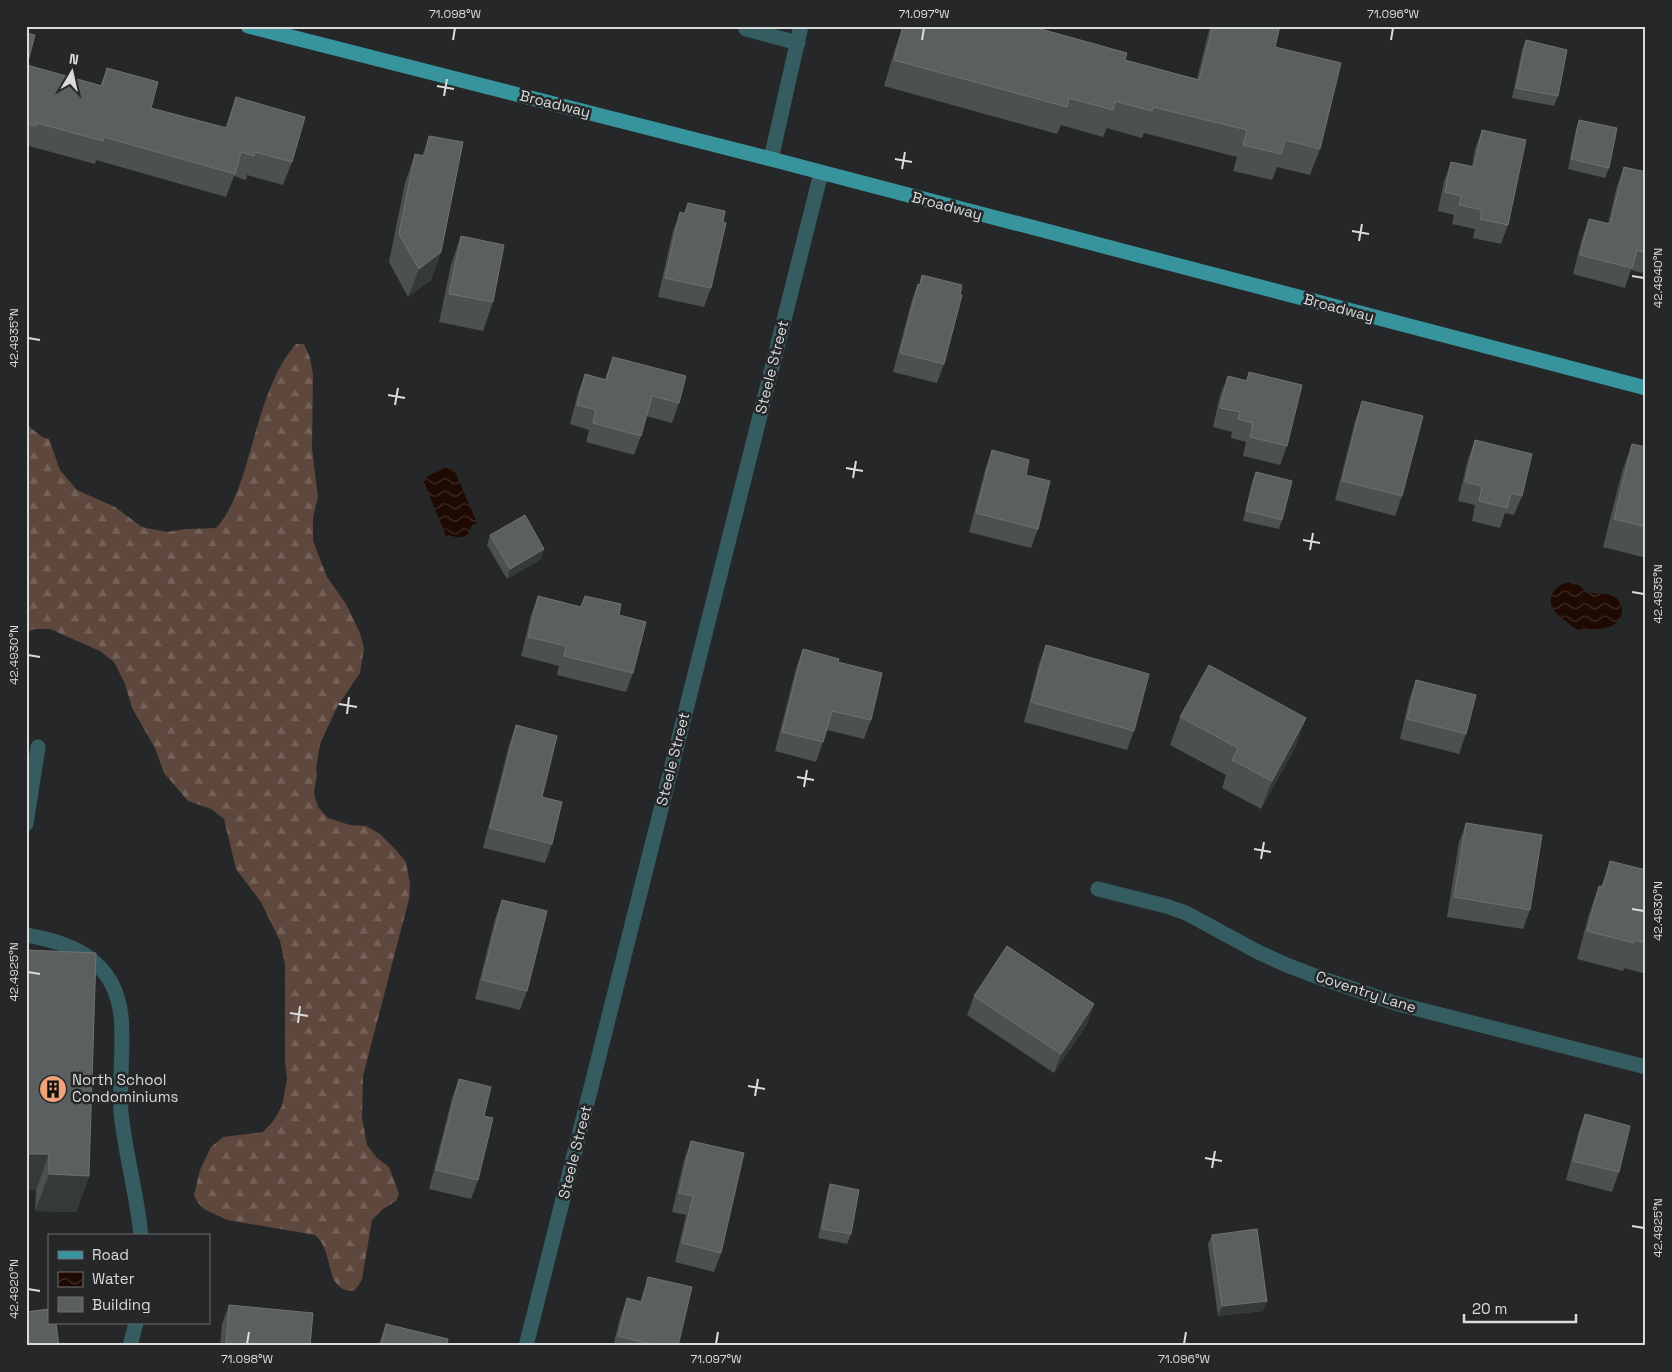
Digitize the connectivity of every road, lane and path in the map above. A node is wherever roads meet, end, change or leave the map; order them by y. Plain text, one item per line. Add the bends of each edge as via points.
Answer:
1 (248, 26) edge
2 (801, 26) edge
3 (746, 29) dead end
4 (798, 43) junction
5 (771, 159) junction
6 (820, 173) junction
7 (1646, 388) edge
8 (38, 747) dead end
9 (26, 824) edge
10 (1098, 888) dead end
11 (26, 935) edge
12 (1646, 1067) edge
13 (141, 1234) edge
14 (136, 1324) edge
15 (130, 1346) edge
16 (526, 1346) edge

1 - 5 main road, Broadway
2 - 4 street
3 - 4 street
4 - 5 street
5 - 6 main road, Broadway
6 - 7 main road, Broadway
6 - 16 street, Steele Street
8 - 9 street
10 - 12 street, Coventry Lane via 1186,913 1289,966 1398,1004
11 - 13 street via 72,946 102,968 112,983 118,1000 122,1036 121,1112
14 - 15 street

